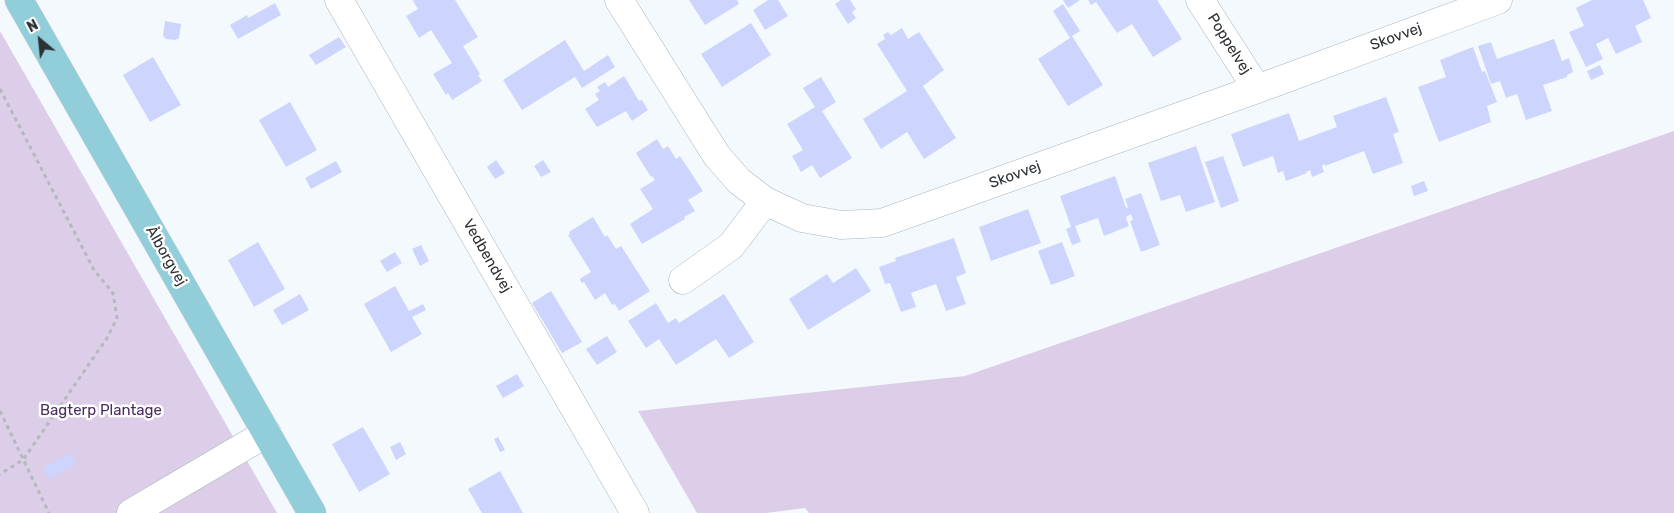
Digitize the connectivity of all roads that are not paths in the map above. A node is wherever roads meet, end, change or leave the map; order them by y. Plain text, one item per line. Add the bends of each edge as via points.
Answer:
1 (20, 0) edge
2 (338, 0) edge
3 (619, 0) edge
4 (1200, 0) edge
5 (1498, 0) edge
6 (1257, 89) junction
7 (765, 201) junction
8 (683, 280) dead end
9 (266, 433) junction
10 (131, 513) edge
11 (312, 513) edge
12 (635, 513) edge

1 - 9 main road, Ålborgvej
2 - 12 street, Vedbendvej
3 - 7 street, Skovvej via 718,156 739,181
4 - 6 street, Poppelvej
5 - 6 street, Skovvej
6 - 7 street, Skovvej via 882,222 841,225 802,218
7 - 8 street via 731,246
9 - 10 street
9 - 11 main road, Ålborgvej

